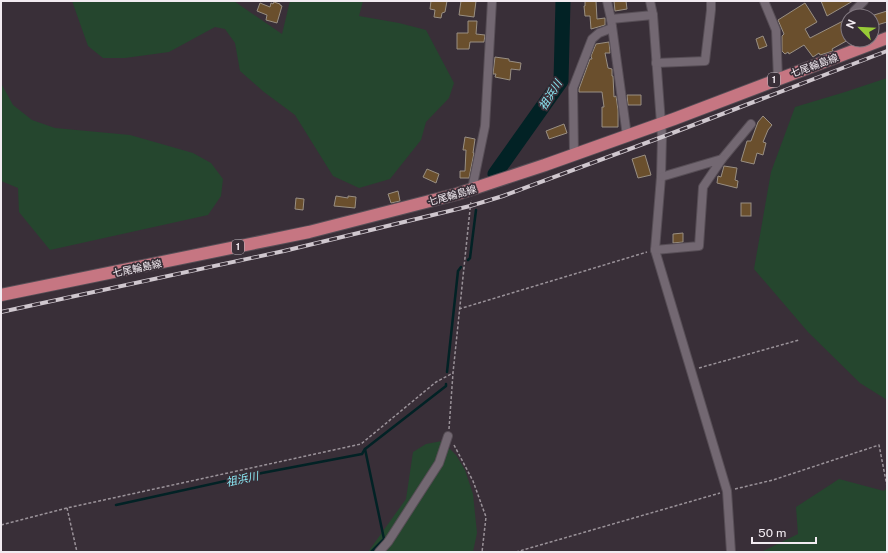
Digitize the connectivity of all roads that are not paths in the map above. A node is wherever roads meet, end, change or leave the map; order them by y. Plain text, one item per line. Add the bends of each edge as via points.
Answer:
1 (492, 1) edge
2 (607, 1) edge
3 (650, 1) edge
4 (711, 1) edge
5 (764, 1) edge
6 (653, 16) junction
7 (611, 19) junction
8 (612, 28) junction
9 (887, 38) edge
10 (656, 63) junction
11 (778, 78) junction
12 (661, 124) junction
13 (751, 124) dead end
14 (626, 136) junction
15 (574, 155) junction
16 (722, 159) junction
17 (661, 177) junction
18 (472, 190) junction
19 (655, 250) junction
20 (1, 295) edge
21 (448, 436) road end
22 (379, 552) edge
23 (731, 552) edge

1 - 18 street via 485,126
2 - 7 street
3 - 6 street
4 - 10 street via 705,61
5 - 11 street via 776,30
6 - 7 street
6 - 10 street
7 - 8 street
8 - 14 street
8 - 15 street via 592,39 573,88
9 - 11 main road, 七尾輪島線 / 1
10 - 12 street
11 - 12 main road, 七尾輪島線 / 1
12 - 14 main road, 七尾輪島線 / 1
12 - 17 street
13 - 16 street
14 - 15 main road, 七尾輪島線 / 1
15 - 18 main road, 七尾輪島線 / 1
16 - 17 street
16 - 19 street via 703,187 699,246
17 - 19 street
18 - 20 main road, 七尾輪島線 / 1 via 309,232
19 - 23 street via 727,491
21 - 22 street via 439,463

